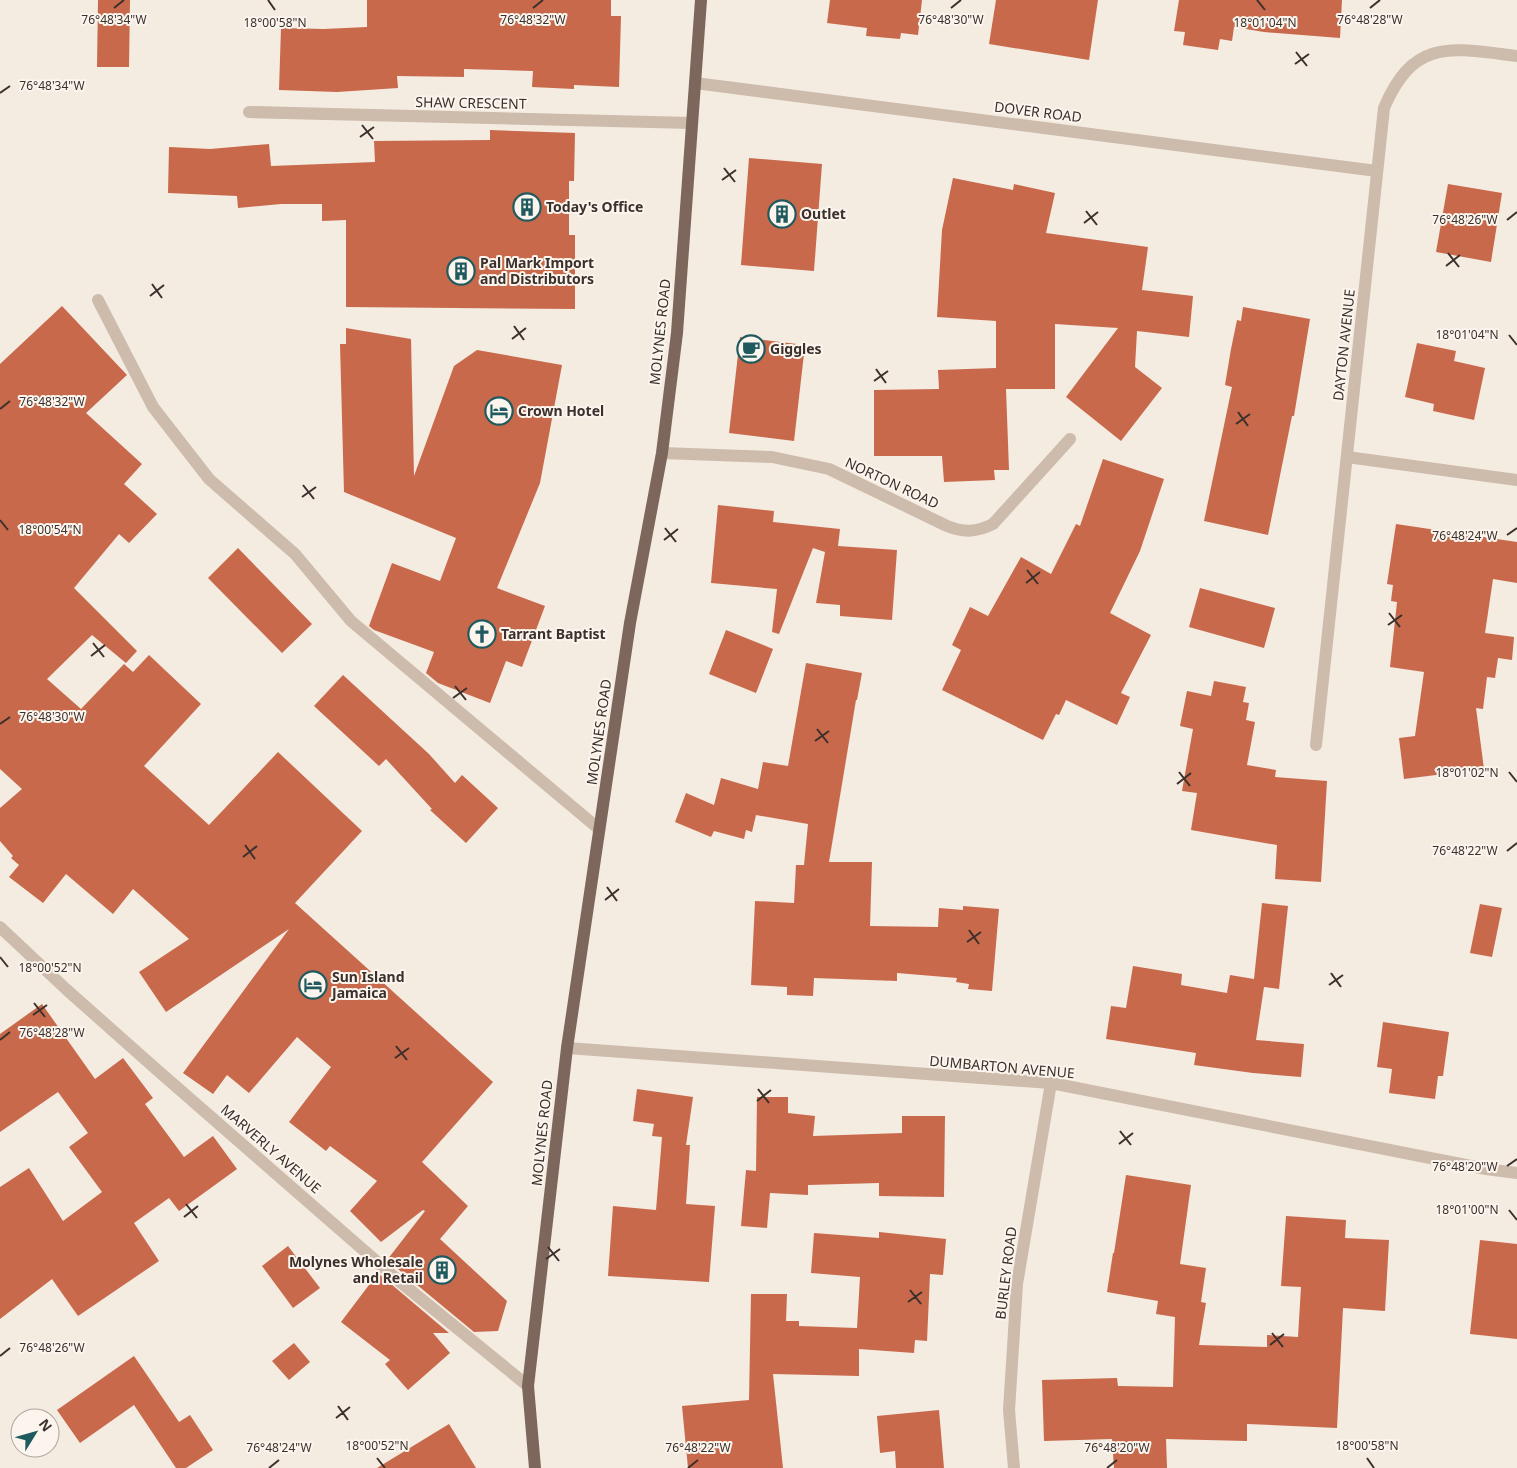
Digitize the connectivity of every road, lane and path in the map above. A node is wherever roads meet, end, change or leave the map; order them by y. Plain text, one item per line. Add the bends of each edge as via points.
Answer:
1 (701, 0) edge
2 (1517, 56) edge
3 (695, 83) junction
4 (249, 112) dead end
5 (692, 123) junction
6 (1377, 171) junction
7 (98, 300) dead end
8 (1070, 439) dead end
9 (662, 453) junction
10 (1347, 457) junction
11 (1517, 480) edge
12 (1316, 745) dead end
13 (599, 829) junction
14 (0, 927) edge
15 (567, 1048) junction
16 (1051, 1083) junction
17 (1517, 1173) edge
18 (528, 1386) junction
19 (535, 1468) edge
20 (1014, 1468) edge

1 - 3 main road, MOLYNES ROAD
2 - 6 street, DAYTON AVENUE via 1465,49 1443,50 1423,57 1406,70 1384,108
3 - 5 main road, MOLYNES ROAD
3 - 6 street, DOVER ROAD
4 - 5 street, SHAW CRESCENT
5 - 9 main road, MOLYNES ROAD via 677,333
6 - 10 street, DAYTON AVENUE
7 - 13 street via 153,407 209,479 295,554 351,620
8 - 9 street, NORTON ROAD via 993,524 970,531 947,526 829,469 772,457
9 - 13 main road, MOLYNES ROAD via 630,623
10 - 11 street
10 - 12 street, DAYTON AVENUE
13 - 15 main road, MOLYNES ROAD
14 - 18 street, MARVERLY AVENUE via 156,1069 399,1281
15 - 16 street, DUMBARTON AVENUE
15 - 18 main road, MOLYNES ROAD
16 - 17 street, DUMBARTON AVENUE
16 - 20 street, BURLEY ROAD via 1016,1284 1009,1410
18 - 19 main road, MOLYNES ROAD

